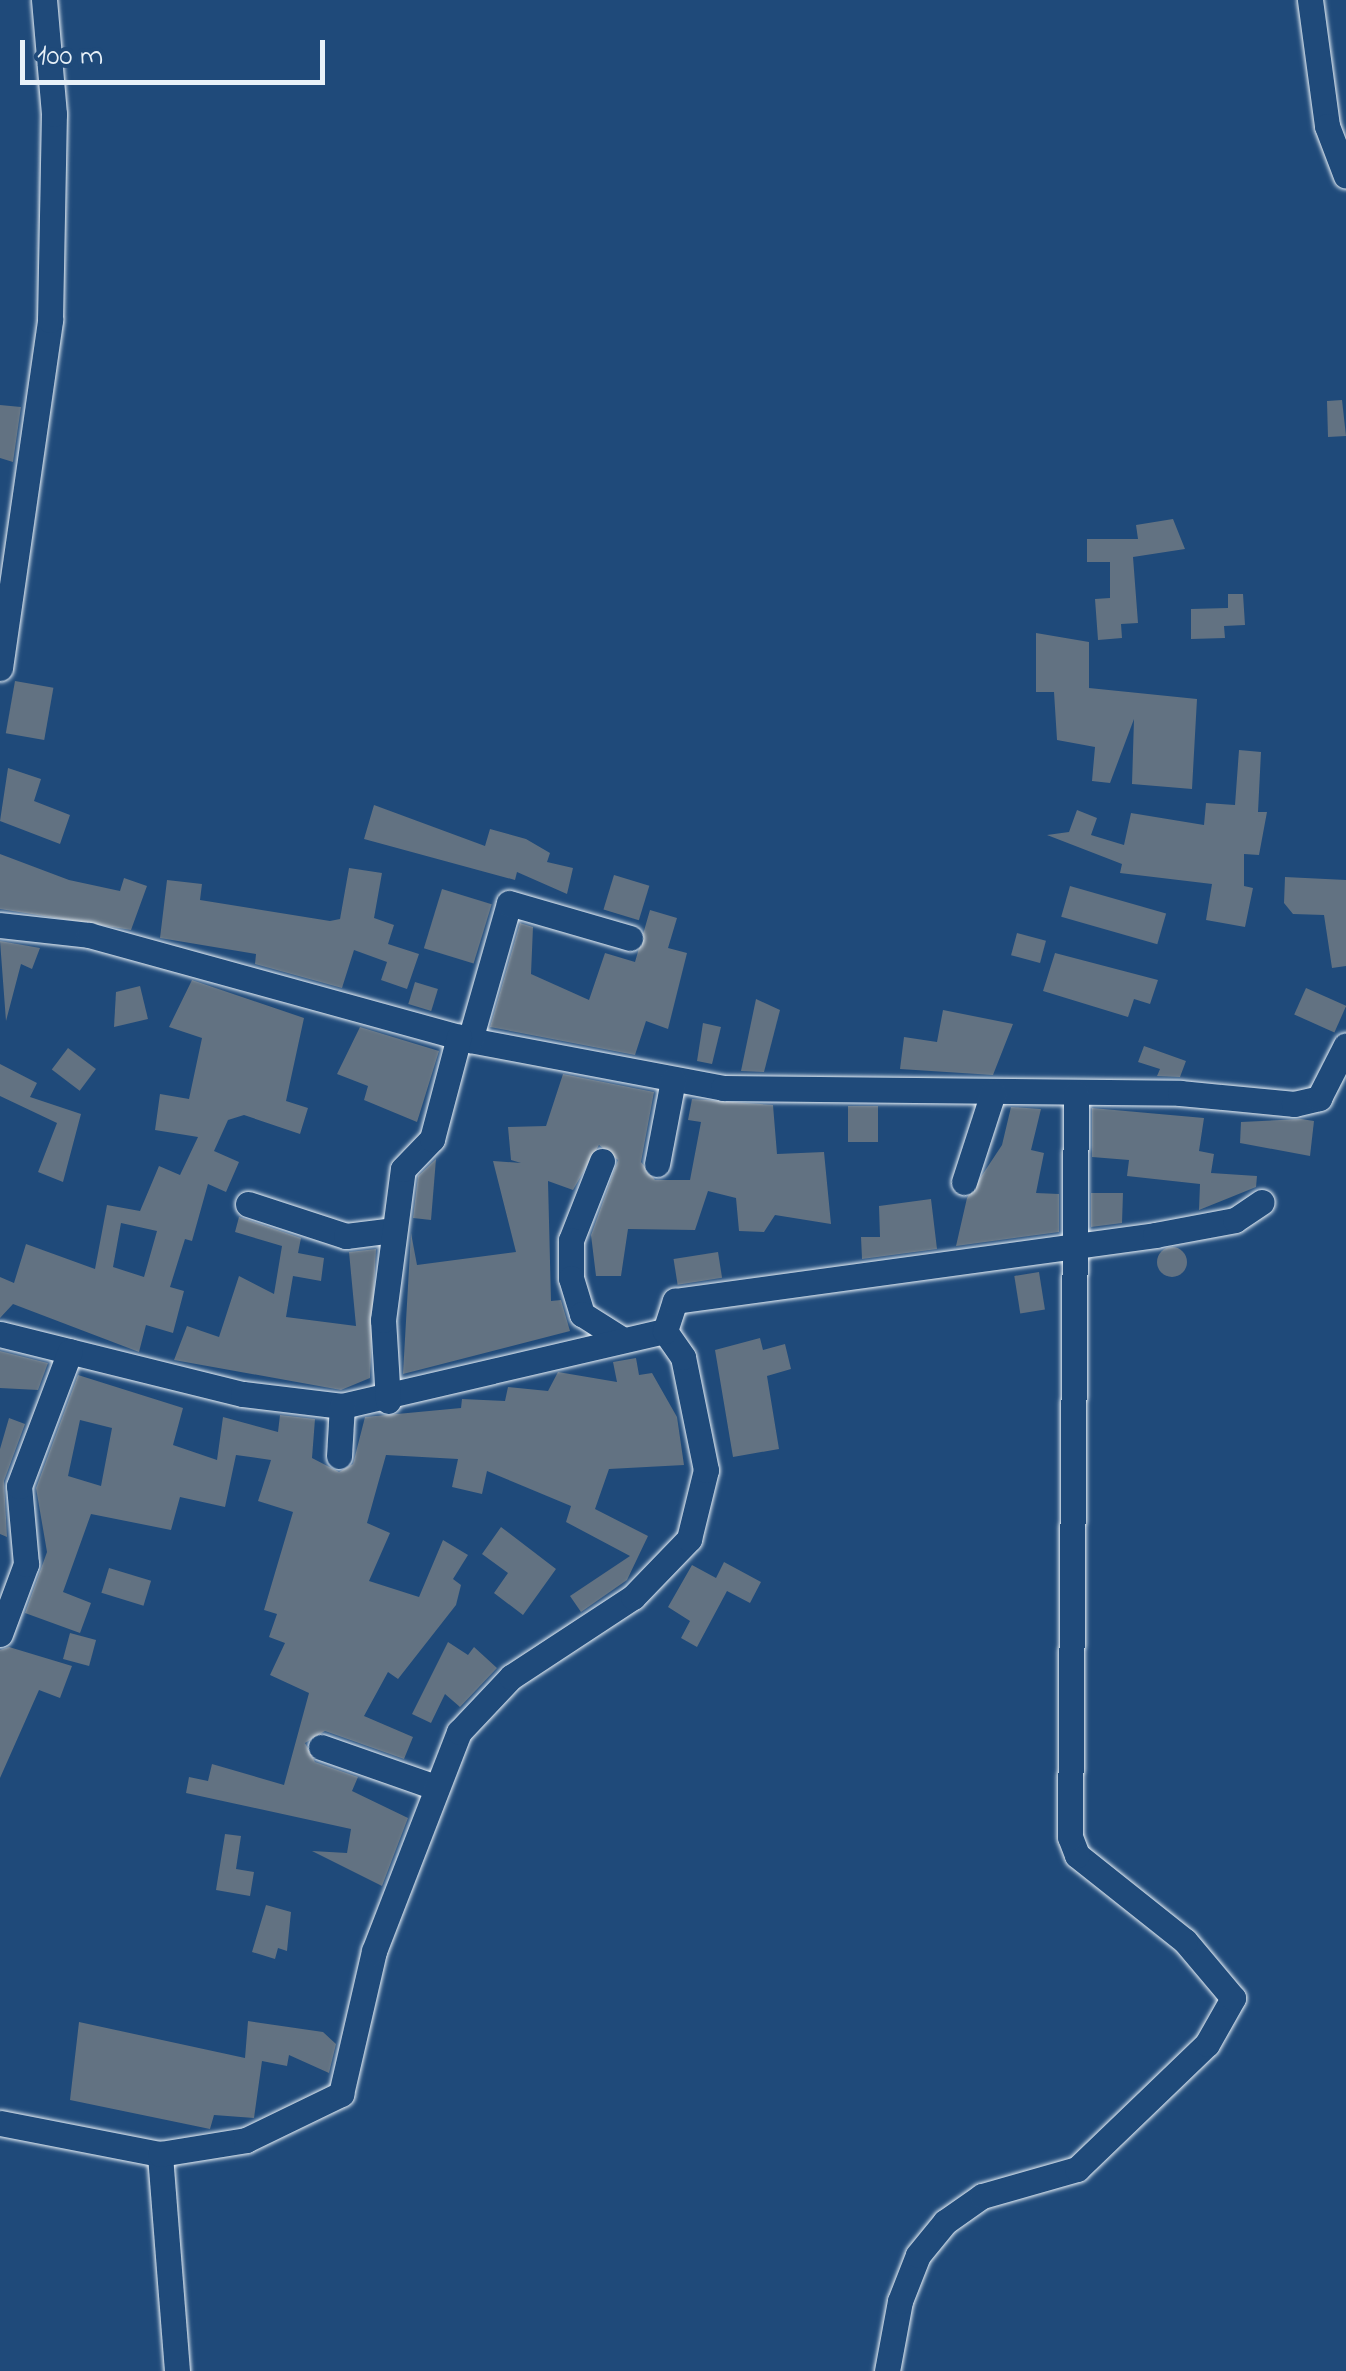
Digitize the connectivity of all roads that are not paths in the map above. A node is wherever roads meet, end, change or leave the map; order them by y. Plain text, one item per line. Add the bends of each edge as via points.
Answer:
1 (44, 0) edge
2 (1310, 0) edge
3 (1346, 176) edge
4 (0, 668) edge
5 (0, 925) edge
6 (630, 938) dead end
7 (464, 1038) junction
8 (1346, 1045) edge
9 (674, 1080) junction
10 (993, 1093) junction
11 (1076, 1093) junction
12 (602, 1161) dead end
13 (657, 1164) dead end
14 (964, 1182) dead end
15 (1262, 1202) dead end
16 (248, 1204) dead end
17 (392, 1230) junction
18 (1079, 1246) junction
19 (0, 1334) edge
20 (642, 1335) junction
21 (70, 1351) junction
22 (388, 1401) junction
23 (342, 1406) junction
24 (339, 1456) dead end
25 (0, 1634) edge
26 (321, 1748) dead end
27 (434, 1787) junction
28 (0, 2123) edge
29 (160, 2154) junction
30 (177, 2371) edge
31 (887, 2371) edge

1 - 4 street via 54,114 50,320
2 - 3 street via 1327,126
5 - 7 street via 89,935
6 - 7 street via 510,903
7 - 9 street
7 - 17 street via 432,1139 403,1170
8 - 11 street via 1318,1098 1294,1104
9 - 10 street
9 - 13 street
10 - 11 street
10 - 14 street
11 - 18 street
12 - 20 street via 572,1240 571,1278 582,1314
15 - 18 street via 1235,1220
16 - 17 street via 346,1236
17 - 22 street
18 - 20 street via 688,1292
18 - 31 street via 1070,1837 1100,1877 1230,1986 1232,2004 1207,2044 1077,2169 982,2196 945,2222 906,2286
19 - 21 street
20 - 22 street
20 - 27 street via 683,1357 706,1470 689,1539 633,1597 478,1708
21 - 23 street via 296,1406
21 - 25 street via 19,1486 26,1564
22 - 23 street
23 - 24 street
26 - 27 street
27 - 29 street via 374,1951 341,2094 246,2140
28 - 29 street
29 - 30 street

